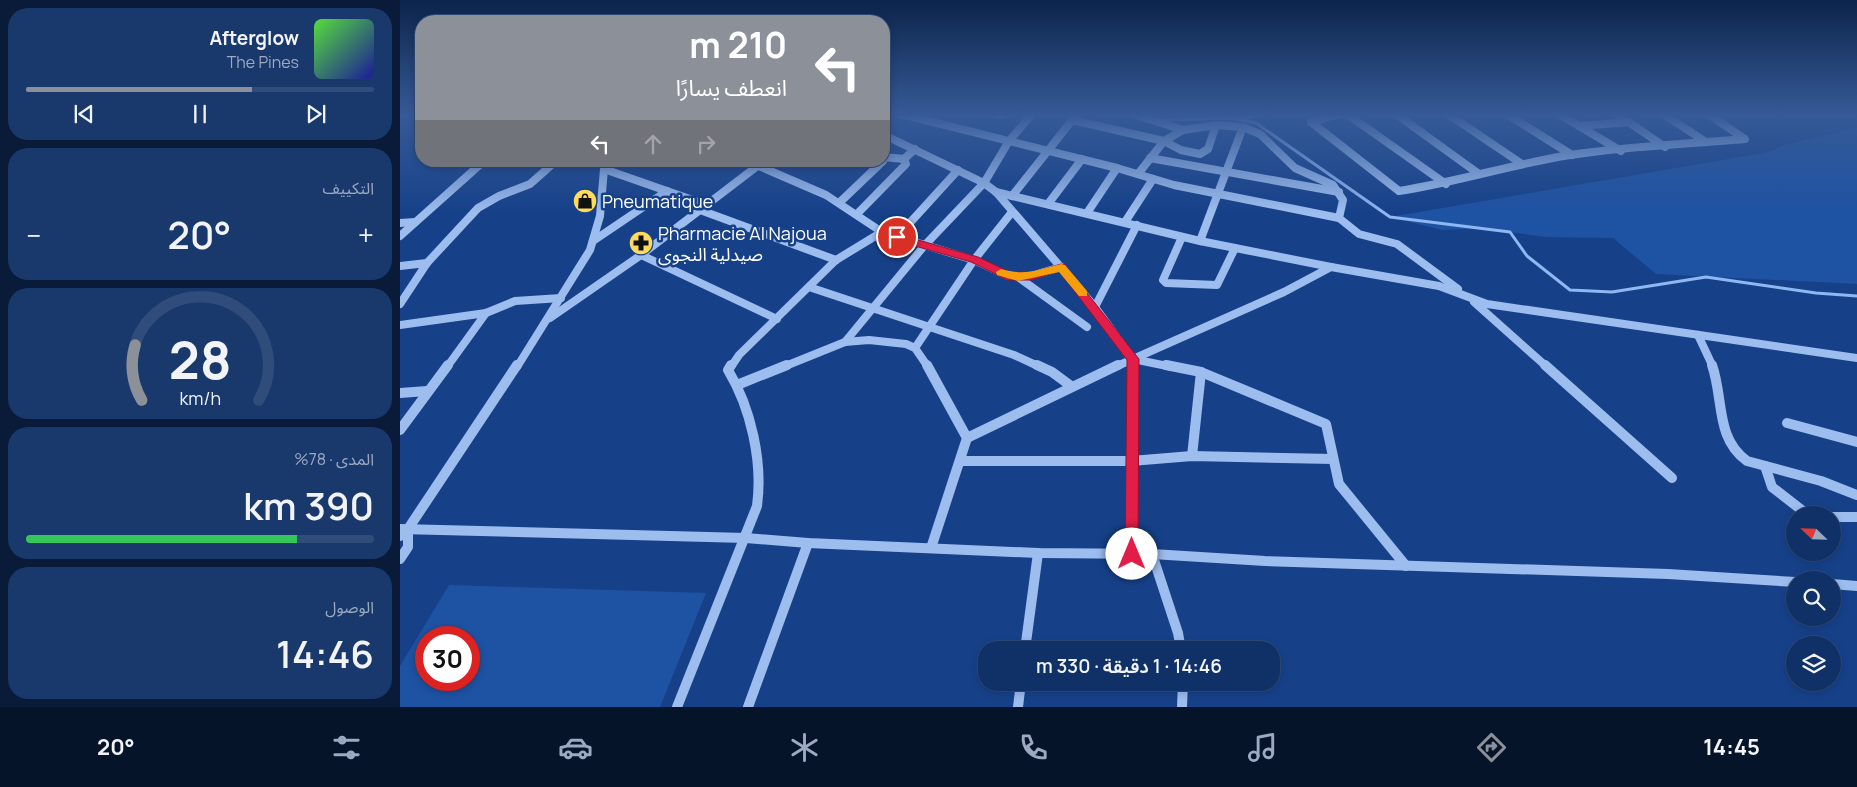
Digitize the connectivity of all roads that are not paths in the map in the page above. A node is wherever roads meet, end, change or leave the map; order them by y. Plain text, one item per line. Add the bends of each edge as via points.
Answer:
1 (911, 147) edge
2 (1005, 147) edge
3 (1031, 147) edge
4 (1049, 147) edge
5 (1159, 147) edge
6 (1175, 147) edge
7 (1209, 147) edge
8 (1235, 147) edge
9 (1273, 147) edge
10 (1343, 147) edge
11 (1394, 147) edge
12 (1442, 147) edge
13 (1497, 147) edge
14 (1559, 147) edge
15 (1613, 147) edge
16 (1665, 147) edge
17 (915, 149) junction
18 (1046, 151) junction
19 (1621, 152) junction
20 (1572, 155) junction
21 (1150, 158) junction
22 (890, 159) edge
23 (904, 159) junction
24 (1082, 159) junction
25 (1522, 164) junction
26 (477, 167) edge
27 (549, 167) edge
28 (606, 167) edge
29 (611, 167) edge
30 (756, 167) edge
31 (769, 167) edge
32 (876, 167) edge
33 (1117, 168) junction
34 (958, 170) junction
35 (1224, 172) junction
36 (1138, 174) junction
37 (1479, 174) junction
38 (1153, 179) junction
39 (984, 183) junction
40 (1446, 184) junction
41 (666, 191) junction
42 (996, 192) junction
43 (1339, 192) junction
44 (1219, 195) junction
45 (1012, 196) junction
46 (839, 203) junction
47 (1048, 204) junction
48 (703, 208) junction
49 (1012, 212) junction
50 (1088, 213) junction
51 (857, 214) junction
52 (1339, 218) junction
53 (415, 222) junction
54 (1125, 222) junction
55 (400, 223) edge
56 (1137, 225) junction
57 (882, 232) junction
58 (400, 236) edge
59 (897, 237) junction
60 (1182, 237) junction
61 (593, 241) junction
62 (1200, 241) junction
63 (924, 246) junction
64 (1235, 248) junction
65 (642, 255) junction
66 (836, 260) junction
67 (974, 260) junction
68 (427, 263) junction
69 (400, 266) edge
70 (1061, 267) junction
71 (1332, 267) junction
72 (1018, 278) junction
73 (809, 287) junction
74 (561, 298) junction
75 (1471, 299) junction
76 (400, 304) edge
77 (1095, 307) junction
78 (872, 308) junction
79 (486, 314) junction
80 (777, 318) junction
81 (547, 320) junction
82 (400, 325) edge
83 (931, 327) junction
84 (1087, 327) dead end
85 (1698, 335) junction
86 (845, 342) junction
87 (915, 348) junction
88 (1857, 358) edge
89 (1133, 359) junction
90 (1201, 372) junction
91 (737, 385) junction
92 (1071, 386) junction
93 (427, 391) junction
94 (400, 393) edge
95 (1787, 422) dead end
96 (400, 430) edge
97 (967, 438) junction
98 (1857, 442) edge
99 (1192, 456) junction
100 (1333, 459) junction
101 (960, 461) junction
102 (1131, 461) junction
103 (1765, 466) junction
104 (1672, 478) dead end
105 (1857, 495) edge
106 (1796, 506) edge
107 (1841, 517) edge
108 (1857, 517) edge
109 (403, 531) edge
110 (746, 538) junction
111 (808, 543) junction
112 (931, 548) junction
113 (1038, 553) junction
114 (1132, 554) junction
115 (1152, 554) junction
116 (400, 559) edge
117 (1406, 566) junction
118 (1786, 581) edge
119 (1841, 585) edge
120 (1857, 586) edge
121 (1026, 641) edge
122 (1179, 641) edge
123 (1020, 691) edge
124 (1183, 691) edge
125 (677, 707) edge
126 (748, 707) edge
127 (1018, 707) edge
128 (1182, 707) edge

1 - 17 street
2 - 39 street
3 - 18 street
4 - 18 street
5 - 21 street
6 - 7 street via 1200,154
8 - 35 street
9 - 43 street via 1295,168 1333,185
10 - 40 street via 1399,191
11 - 40 street
12 - 37 street
13 - 25 street
14 - 20 street
15 - 19 street
16 - 19 street
17 - 23 street
17 - 34 street
18 - 24 street
18 - 45 street
19 - 20 street
20 - 25 street
21 - 35 street
21 - 36 street
22 - 23 street
23 - 51 street via 906,164
24 - 33 street
24 - 47 street
25 - 37 street
26 - 53 street
27 - 68 street via 530,184 478,208
28 - 61 street
29 - 41 street
30 - 48 street
31 - 46 street
32 - 46 street
33 - 36 street
33 - 50 street
34 - 39 street
34 - 59 street
35 - 43 street
35 - 44 street
36 - 38 street
37 - 40 street
38 - 44 street
38 - 54 street
39 - 42 street
39 - 63 street
41 - 48 street
41 - 61 street
42 - 45 street
42 - 49 street
43 - 52 street via 1343,200
44 - 52 street
44 - 62 street
45 - 47 street
46 - 51 street
47 - 50 street
48 - 65 street
48 - 66 street
49 - 67 street
49 - 70 street
50 - 54 street
51 - 57 street
52 - 75 street via 1359,234 1397,244
53 - 55 street
53 - 58 street
54 - 56 street
56 - 60 street
56 - 77 street
57 - 59 street
57 - 66 street
59 - 63 street
60 - 62 street
60 - 64 street via 1163,280 1166,283 1217,285
61 - 74 street
62 - 64 street
63 - 67 street
63 - 78 street
64 - 71 street
65 - 80 street
65 - 81 street
66 - 73 street
67 - 72 street
67 - 83 street
68 - 69 street
68 - 76 street
70 - 72 street
70 - 77 street
71 - 75 street via 1439,286
71 - 89 street via 1284,292
72 - 84 street
73 - 78 street
73 - 80 street
74 - 79 street via 515,301
74 - 81 street
75 - 85 street
75 - 104 street
77 - 89 street
78 - 83 street
78 - 86 street
79 - 82 street
79 - 93 street
80 - 91 street via 728,370
81 - 109 street
83 - 87 street
83 - 92 street via 1014,355 1052,372
85 - 88 street
85 - 103 street via 1713,367 1724,435 1738,456
86 - 87 street via 869,340
86 - 91 street
87 - 97 street
89 - 90 street
89 - 92 street
89 - 102 street
90 - 99 street
90 - 100 street via 1326,424
91 - 110 street via 752,427 760,484 757,506
92 - 97 street
93 - 94 street
93 - 96 street
95 - 98 street
97 - 101 street
99 - 100 street
99 - 102 street
100 - 117 street via 1339,484
101 - 102 street
101 - 112 street
102 - 114 street
103 - 105 street via 1821,481
103 - 106 street via 1772,487
107 - 108 street
109 - 110 street
109 - 116 street via 408,547
110 - 111 street
110 - 125 street
111 - 112 street
111 - 126 street
112 - 113 street
113 - 114 street
113 - 121 street
114 - 115 street
115 - 117 street
115 - 122 street
117 - 118 street via 1668,574
119 - 120 street
123 - 127 street
124 - 128 street

